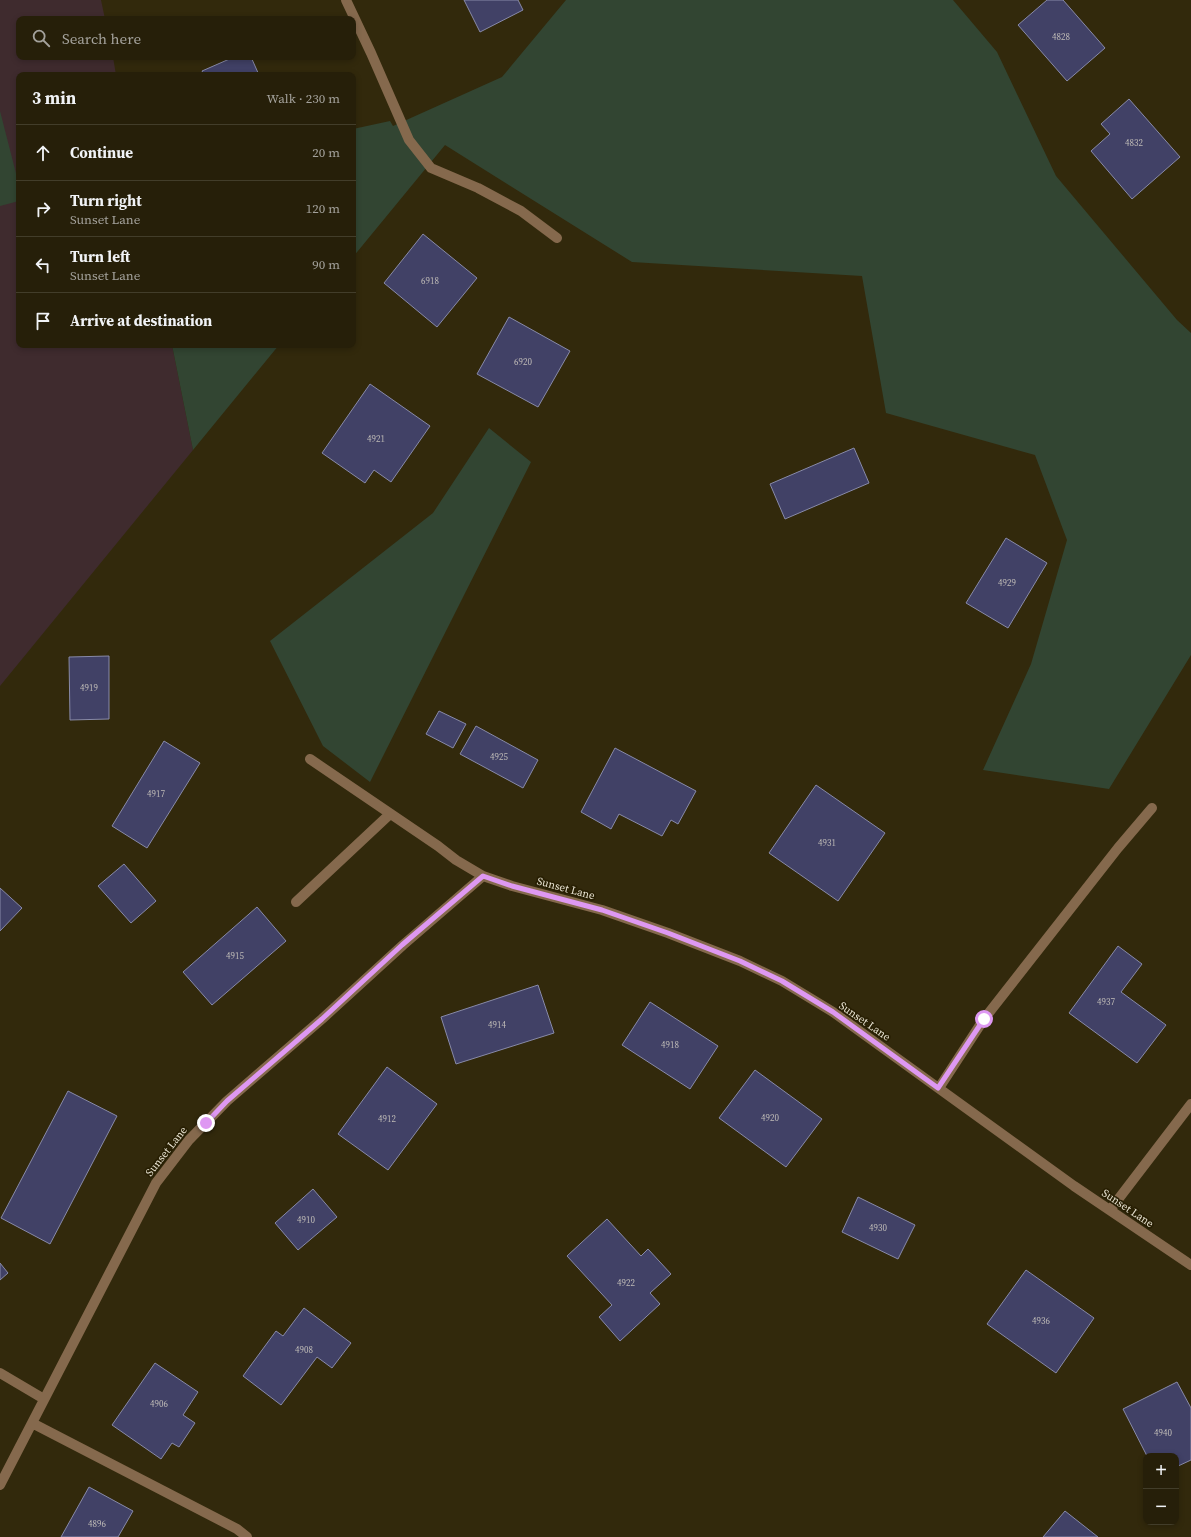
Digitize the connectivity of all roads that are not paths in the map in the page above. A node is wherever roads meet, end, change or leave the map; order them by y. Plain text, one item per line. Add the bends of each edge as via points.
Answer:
1 (346, 0) edge
2 (354, 16) edge
3 (356, 21) edge
4 (557, 238) dead end
5 (310, 759) dead end
6 (1152, 808) dead end
7 (390, 814) junction
8 (483, 876) junction
9 (296, 902) dead end
10 (938, 1088) junction
11 (1191, 1104) edge
12 (1110, 1210) junction
13 (1191, 1265) edge
14 (0, 1373) edge
15 (44, 1399) junction
16 (32, 1423) junction
17 (0, 1485) edge
18 (247, 1537) edge

1 - 2 street
3 - 4 street via 409,140 431,168 478,188 521,211
5 - 7 street, Sunset Lane
6 - 10 street via 984,1019
7 - 8 street, Sunset Lane
7 - 9 street
8 - 10 street, Sunset Lane via 602,910 740,961 782,981 833,1012
8 - 15 street, Sunset Lane via 227,1101 189,1140 156,1183
10 - 12 street, Sunset Lane
11 - 12 street
12 - 13 street, Sunset Lane
14 - 15 street
15 - 16 street, Sunset Lane
16 - 17 street, Sunset Lane
16 - 18 street via 237,1529

